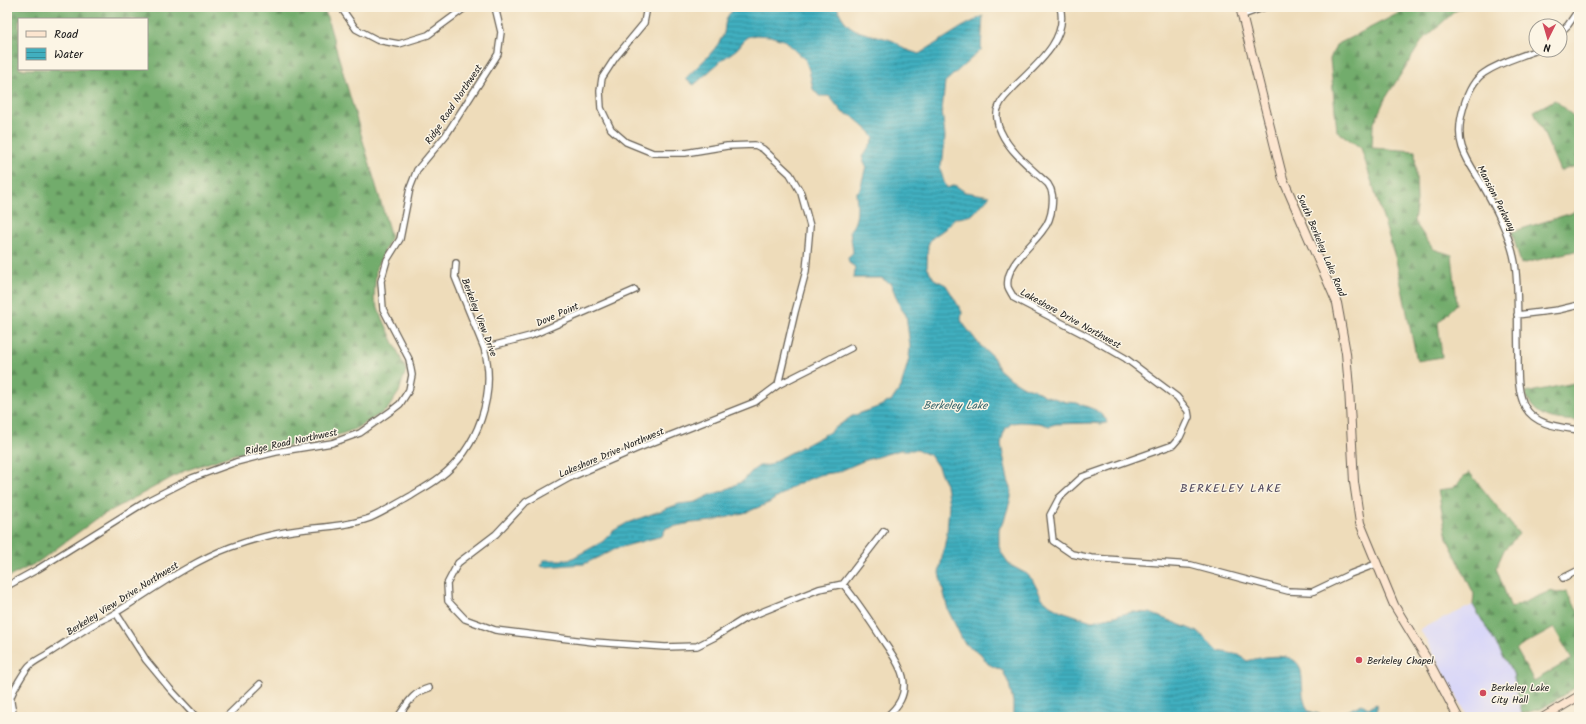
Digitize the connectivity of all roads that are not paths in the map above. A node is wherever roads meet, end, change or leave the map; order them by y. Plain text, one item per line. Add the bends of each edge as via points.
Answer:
1 (343, 7) edge
2 (466, 7) edge
3 (495, 7) edge
4 (648, 7) edge
5 (1060, 7) edge
6 (1265, 7) edge
7 (1579, 9) edge
8 (1242, 11) edge
9 (1568, 25) edge
10 (1528, 54) edge
11 (456, 263) dead end
12 (636, 290) dead end
13 (1579, 305) edge
14 (1517, 315) junction
15 (484, 348) junction
16 (851, 348) dead end
17 (778, 385) junction
18 (1579, 430) edge
19 (884, 531) dead end
20 (280, 533) joint
21 (1376, 564) junction
22 (1579, 570) edge
23 (1563, 578) dead end
24 (843, 584) junction
25 (7, 586) edge
26 (116, 613) junction
27 (260, 684) dead end
28 (429, 688) dead end
29 (1579, 696) edge
30 (9, 700) edge
31 (14, 717) edge
32 (196, 717) edge
33 (226, 717) edge
34 (398, 717) edge
35 (886, 717) edge
36 (1458, 717) edge
37 (1544, 717) edge

1 - 2 street via 356,28 377,40 399,44 428,35
3 - 25 street, Ridge Road Northwest via 501,32 498,54 446,135 417,170 410,188 400,240 387,260 381,281 383,309 409,358 412,375 409,390 400,404 360,433 332,443 276,452 236,462 192,478 147,501
4 - 17 street via 644,23 602,78 601,108 611,129 626,142 653,153 685,153 727,146 755,146 763,149 785,169 802,192 810,226 806,270
5 - 21 street, Lakeshore Drive Northwest via 1063,16 1059,35 1050,49 998,106 997,122 1001,133 1010,147 1048,184 1053,199 1051,217 1044,230 1012,268 1008,288 1014,298 1125,358 1177,397 1188,411 1189,417 1180,437 1173,445 1082,477 1071,487 1059,498 1050,515 1053,541 1072,554 1091,558 1191,565 1288,591 1312,592
6 - 8 street
7 - 9 street
8 - 21 street, South Berkeley Lake Road via 1283,179 1337,303 1346,353 1354,482 1360,524
10 - 14 street, Mansion Parkway via 1494,67 1480,77 1466,100 1460,134 1466,157 1498,214 1512,252 1517,289
11 - 15 street, Berkeley View Drive via 455,277
12 - 15 street, Dove Point via 530,336
13 - 14 street
14 - 18 street, Mansion Parkway via 1519,391 1526,407 1532,416 1542,422
15 - 20 street, Berkeley View Drive via 488,395 484,410 466,449 439,478 370,518
16 - 17 street, Lakeshore Drive Northwest
17 - 24 street, Lakeshore Drive Northwest via 755,402 569,478 526,502 496,534 458,563 447,584 448,601 465,619 496,630 593,642 697,646 744,619 819,589
19 - 24 street
20 - 26 street, Berkeley View Drive Northwest via 230,547 200,561 144,593
21 - 36 street, South Berkeley Lake Road via 1394,605
22 - 23 street
24 - 35 street via 856,599 896,660 903,677 903,691 899,704
26 - 30 street, Berkeley View Drive Northwest via 30,666
26 - 32 street via 146,660
27 - 33 street
28 - 34 street via 413,696
29 - 37 street
30 - 31 street, Berkeley View Drive Northwest

